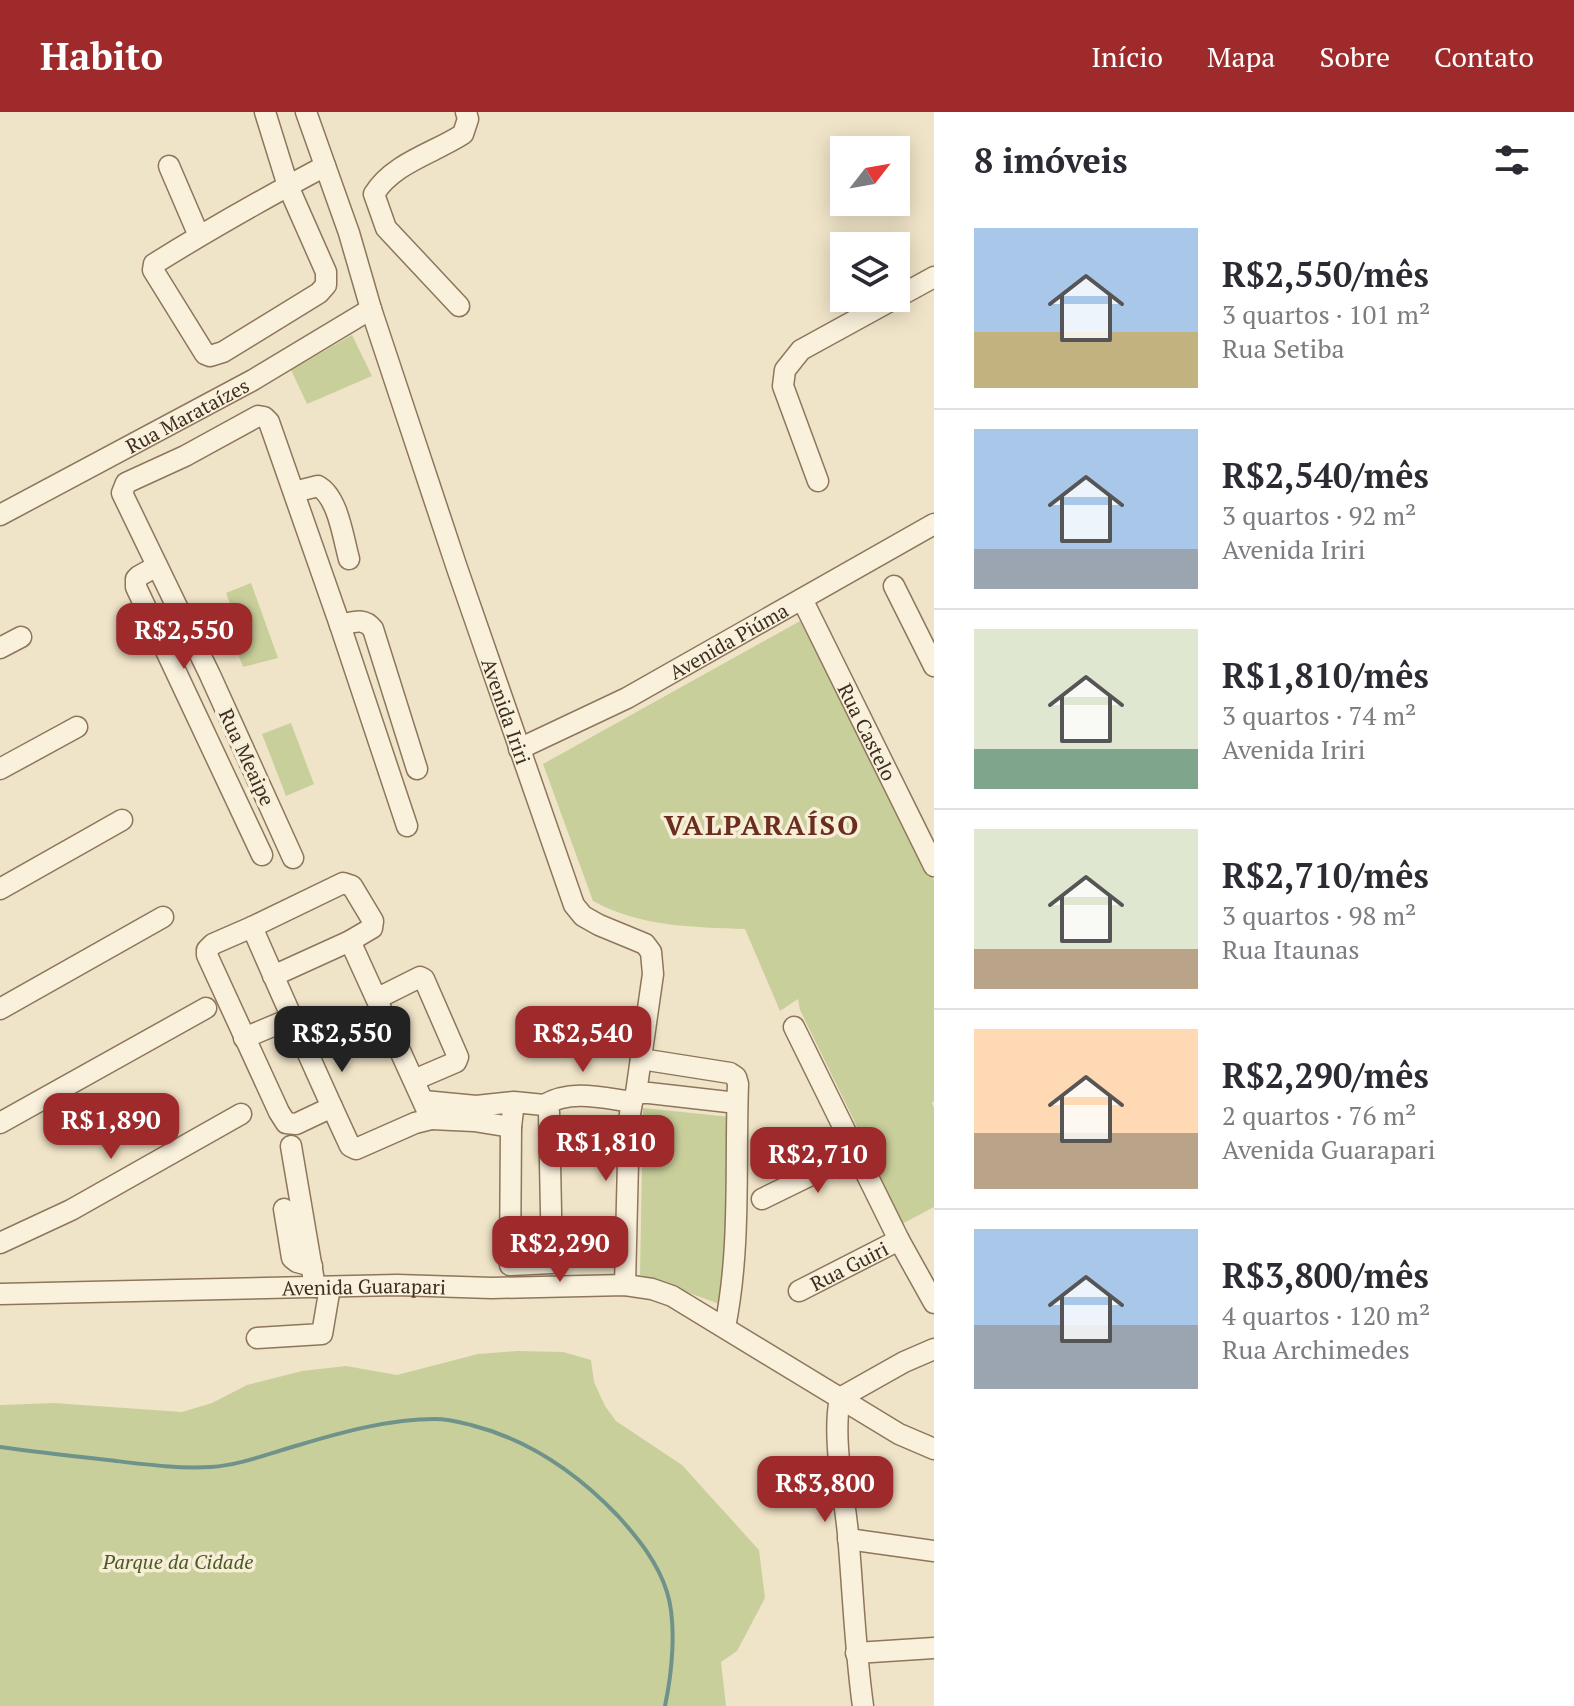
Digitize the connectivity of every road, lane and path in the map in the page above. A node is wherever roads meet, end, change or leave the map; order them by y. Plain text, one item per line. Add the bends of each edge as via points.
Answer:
1 (265, 112) edge
2 (306, 112) edge
3 (466, 112) edge
4 (169, 166) dead end
5 (325, 166) junction
6 (288, 186) junction
7 (199, 236) junction
8 (934, 277) edge
9 (459, 306) dead end
10 (371, 309) junction
11 (168, 425) junction
12 (185, 456) junction
13 (818, 481) dead end
14 (294, 492) junction
15 (0, 515) edge
16 (934, 524) edge
17 (349, 559) dead end
18 (157, 566) junction
19 (894, 586) dead end
20 (802, 599) junction
21 (340, 625) junction
22 (21, 637) dead end
23 (0, 648) edge
24 (934, 666) edge
25 (77, 727) dead end
26 (519, 749) junction
27 (0, 769) edge
28 (417, 769) dead end
29 (122, 820) dead end
30 (407, 826) dead end
31 (262, 855) dead end
32 (293, 858) dead end
33 (934, 866) edge
34 (0, 889) edge
35 (163, 917) dead end
36 (252, 927) junction
37 (350, 941) junction
38 (273, 976) junction
39 (378, 998) junction
40 (206, 1008) dead end
41 (0, 1009) edge
42 (292, 1018) junction
43 (794, 1027) dead end
44 (244, 1038) junction
45 (641, 1059) junction
46 (414, 1080) junction
47 (634, 1098) junction
48 (514, 1102) junction
49 (737, 1103) junction
50 (544, 1105) junction
51 (332, 1107) junction
52 (428, 1110) junction
53 (241, 1114) dead end
54 (0, 1123) edge
55 (511, 1127) junction
56 (291, 1146) dead end
57 (856, 1153) junction
58 (762, 1199) dead end
59 (284, 1209) dead end
60 (899, 1240) junction
61 (0, 1243) edge
62 (552, 1263) junction
63 (510, 1265) junction
64 (312, 1266) junction
65 (625, 1285) junction
66 (322, 1287) junction
67 (511, 1288) junction
68 (553, 1288) junction
69 (799, 1291) dead end
70 (0, 1294) edge
71 (934, 1303) edge
72 (725, 1327) junction
73 (257, 1338) dead end
74 (934, 1349) edge
75 (862, 1385) junction
76 (840, 1398) junction
77 (873, 1418) junction
78 (892, 1430) junction
79 (838, 1440) junction
80 (934, 1449) edge
81 (848, 1539) junction
82 (934, 1551) edge
83 (934, 1648) edge
84 (856, 1653) junction
85 (863, 1706) edge

1 - 6 street
2 - 5 street, Avenida Iriri
3 - 9 street via 463,134 395,171 374,194 386,228
4 - 7 street
5 - 6 street
5 - 10 street, Avenida Iriri
6 - 7 street
6 - 7 street via 326,272 326,285 210,356 153,270 154,264
8 - 13 street via 801,350 785,370 783,386
10 - 11 street, Rua Marataízes
10 - 26 street, Avenida Iriri
11 - 12 street
11 - 15 street, Rua Marataízes
12 - 14 street via 264,417
12 - 18 street, Rua Meaipe via 126,483 122,493
14 - 17 street via 318,486 329,495
14 - 21 street
16 - 20 street, Avenida Piúma
18 - 31 street via 139,576 136,587
18 - 32 street, Rua Meaipe
19 - 24 street
20 - 26 street, Avenida Piúma via 627,698
20 - 33 street, Rua Castelo
21 - 28 street via 361,620 373,629
21 - 30 street
22 - 23 street
25 - 27 street
26 - 45 street, Avenida Iriri via 574,905 583,916 645,944 651,952 653,974
29 - 34 street
35 - 41 street
36 - 37 street via 343,883 355,889 374,924
36 - 38 street
36 - 44 street via 207,950
37 - 38 street
37 - 39 street
38 - 42 street
39 - 46 street
39 - 46 street via 424,979 458,1060
40 - 54 street
42 - 44 street
42 - 51 street
43 - 57 street
44 - 51 street via 286,1123 296,1124
45 - 47 street, Avenida Iriri
45 - 49 street via 730,1073 738,1084
46 - 52 street
47 - 49 street via 649,1093
47 - 50 street via 576,1095
47 - 65 street, Avenida Iriri
48 - 50 street
48 - 52 street
48 - 55 street
49 - 72 street via 731,1297
50 - 62 street via 549,1112
51 - 52 street via 354,1149 415,1123
52 - 55 street
53 - 61 street via 71,1210
55 - 63 street
56 - 64 street
57 - 58 street
57 - 60 street
59 - 64 street via 292,1258
60 - 69 street, Rua Guiri
60 - 71 street
62 - 63 street
62 - 68 street
63 - 67 street
64 - 66 street
65 - 68 street, Avenida Guarapari
65 - 72 street, Avenida Guarapari via 672,1296
66 - 67 street, Avenida Guarapari
66 - 70 street, Avenida Guarapari
66 - 73 street via 322,1334
67 - 68 street, Avenida Guarapari
72 - 76 street, Avenida Guarapari
74 - 75 street
75 - 76 street
75 - 77 street
76 - 77 street, Avenida Guarapari
76 - 79 street
77 - 78 street, Avenida Guarapari
78 - 79 street via 861,1423
78 - 80 street
79 - 81 street
81 - 82 street
81 - 84 street
83 - 84 street
84 - 85 street

